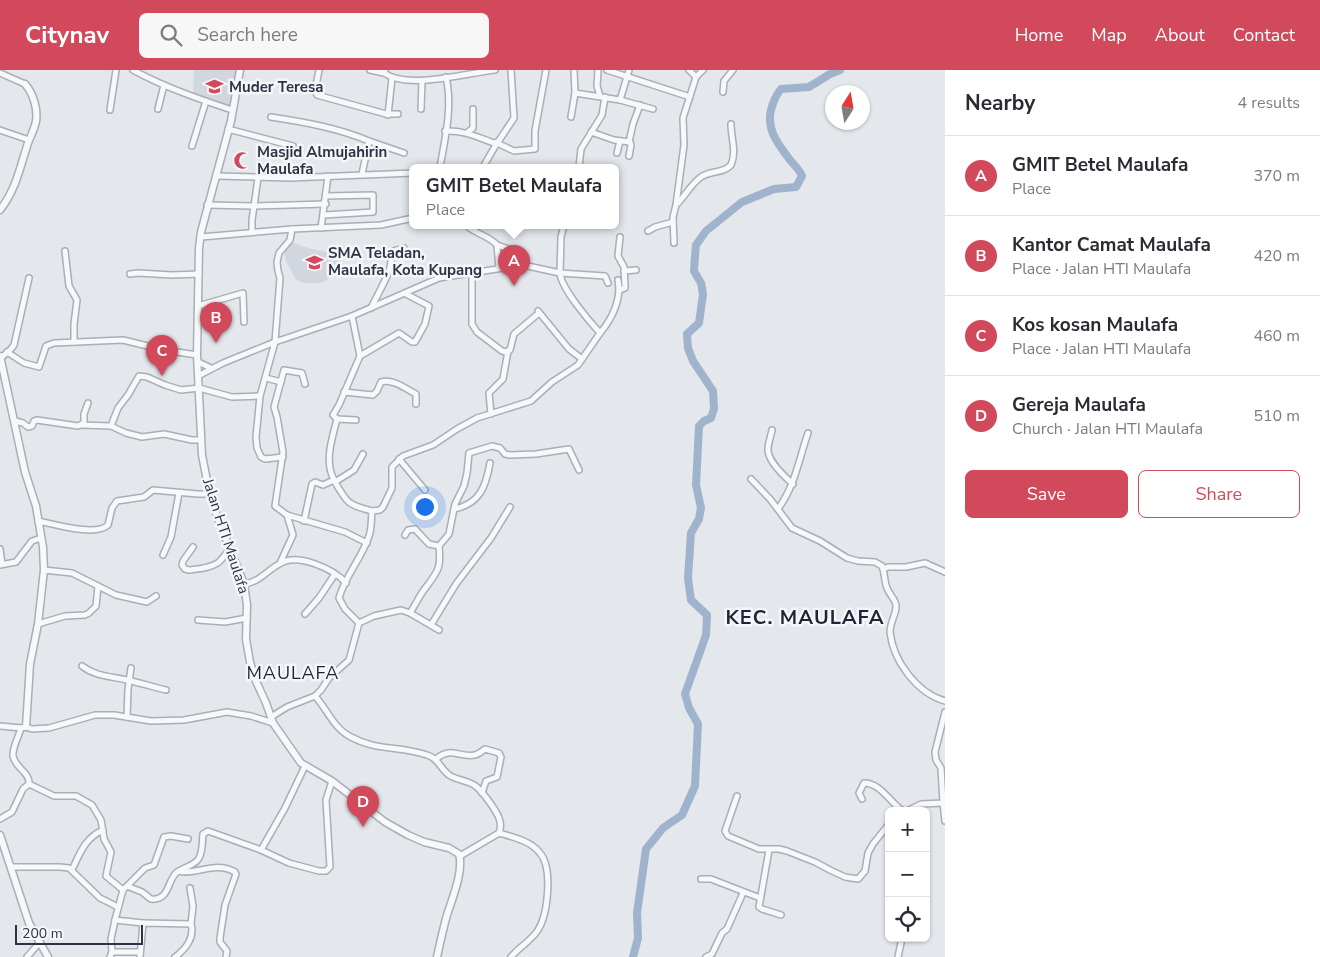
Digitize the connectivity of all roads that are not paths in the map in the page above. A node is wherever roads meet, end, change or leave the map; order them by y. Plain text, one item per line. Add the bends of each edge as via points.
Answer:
1 (116, 70) edge
2 (133, 70) edge
3 (240, 70) edge
4 (319, 70) edge
5 (370, 70) edge
6 (495, 70) edge
7 (511, 70) edge
8 (546, 70) edge
9 (574, 70) edge
10 (598, 70) edge
11 (607, 70) edge
12 (629, 70) edge
13 (688, 70) edge
14 (704, 70) edge
15 (733, 70) edge
16 (384, 71) edge
17 (0, 73) edge
18 (627, 76) junction
19 (446, 77) junction
20 (696, 77) junction
21 (392, 78) junction
22 (422, 81) junction
23 (25, 84) joint
24 (164, 85) junction
25 (723, 92) dead end
26 (575, 93) junction
27 (602, 97) junction
28 (690, 97) junction
29 (620, 100) junction
30 (206, 101) junction
31 (640, 105) junction
32 (473, 109) dead end
33 (653, 109) dead end
34 (110, 110) dead end
35 (158, 110) dead end
36 (232, 110) junction
37 (421, 110) dead end
38 (398, 114) dead end
39 (388, 115) junction
40 (271, 117) dead end
41 (571, 117) dead end
42 (731, 124) dead end
43 (228, 129) junction
44 (0, 130) edge
45 (445, 131) junction
46 (468, 132) junction
47 (592, 132) junction
48 (29, 140) junction
49 (620, 141) junction
50 (369, 142) junction
51 (629, 142) junction
52 (497, 143) junction
53 (192, 146) dead end
54 (293, 146) dead end
55 (404, 153) dead end
56 (617, 153) dead end
57 (629, 156) dead end
58 (440, 164) edge
59 (485, 164) edge
60 (579, 164) edge
61 (409, 173) edge
62 (362, 174) junction
63 (217, 176) junction
64 (328, 176) junction
65 (258, 178) junction
66 (326, 196) junction
67 (326, 204) junction
68 (207, 205) junction
69 (676, 205) junction
70 (254, 206) junction
71 (0, 210) edge
72 (324, 215) junction
73 (409, 219) edge
74 (673, 222) junction
75 (292, 228) junction
76 (321, 228) junction
77 (472, 229) edge
78 (563, 229) edge
79 (648, 231) dead end
80 (252, 232) junction
81 (201, 237) junction
82 (620, 237) dead end
83 (674, 243) dead end
84 (497, 245) junction
85 (404, 248) dead end
86 (65, 251) dead end
87 (523, 265) junction
88 (499, 268) junction
89 (636, 270) dead end
90 (624, 271) junction
91 (472, 273) junction
92 (560, 273) junction
93 (130, 274) dead end
94 (199, 274) junction
95 (29, 278) dead end
96 (618, 280) dead end
97 (608, 283) dead end
98 (620, 290) junction
99 (406, 294) junction
100 (198, 306) junction
101 (370, 308) junction
102 (352, 316) junction
103 (244, 322) dead end
104 (600, 333) junction
105 (74, 342) junction
106 (275, 342) junction
107 (508, 351) junction
108 (7, 352) junction
109 (360, 356) junction
110 (0, 357) edge
111 (198, 358) junction
112 (582, 359) junction
113 (211, 368) junction
114 (198, 376) junction
115 (266, 378) junction
116 (281, 382) junction
117 (306, 384) dead end
118 (199, 388) junction
119 (344, 392) junction
120 (260, 396) junction
121 (88, 402) dead end
122 (416, 404) dead end
123 (491, 414) junction
124 (337, 419) junction
125 (356, 420) dead end
126 (14, 421) junction
127 (81, 425) junction
128 (111, 426) junction
129 (772, 430) dead end
130 (808, 433) dead end
131 (200, 440) junction
132 (363, 454) dead end
133 (283, 457) junction
134 (399, 459) junction
135 (490, 464) dead end
136 (578, 470) dead end
137 (751, 479) dead end
138 (334, 481) junction
139 (792, 484) junction
140 (425, 490) dead end
141 (210, 491) junction
142 (179, 493) junction
143 (510, 507) dead end
144 (454, 509) junction
145 (778, 509) junction
146 (372, 511) junction
147 (287, 515) junction
148 (38, 520) junction
149 (304, 521) junction
150 (405, 535) dead end
151 (41, 538) junction
152 (367, 543) junction
153 (439, 546) junction
154 (193, 547) dead end
155 (0, 549) edge
156 (231, 550) junction
157 (163, 555) dead end
158 (280, 563) junction
159 (1, 564) edge
160 (883, 569) junction
161 (44, 570) junction
162 (945, 572) edge
163 (335, 574) junction
164 (346, 583) junction
165 (244, 584) junction
166 (98, 586) junction
167 (156, 596) dead end
168 (410, 613) junction
169 (305, 614) dead end
170 (247, 618) junction
171 (198, 620) dead end
172 (359, 623) junction
173 (38, 624) junction
174 (431, 625) junction
175 (439, 630) dead end
176 (82, 666) dead end
177 (132, 668) dead end
178 (130, 680) junction
179 (166, 690) dead end
180 (315, 696) junction
181 (945, 701) edge
182 (945, 712) edge
183 (127, 717) junction
184 (272, 720) junction
185 (0, 726) edge
186 (23, 727) junction
187 (436, 759) junction
188 (305, 766) junction
189 (332, 781) junction
190 (29, 784) junction
191 (482, 793) junction
192 (737, 796) dead end
193 (862, 799) dead end
194 (943, 803) junction
195 (898, 807) edge
196 (916, 807) edge
197 (0, 819) edge
198 (945, 821) edge
199 (885, 829) edge
200 (103, 830) junction
201 (499, 833) junction
202 (0, 835) edge
203 (188, 839) dead end
204 (261, 850) junction
205 (769, 850) junction
206 (3, 855) edge
207 (460, 856) junction
208 (11, 867) junction
209 (72, 870) junction
210 (179, 871) junction
211 (701, 879) dead end
212 (125, 888) junction
213 (190, 888) dead end
214 (744, 892) junction
215 (760, 898) junction
216 (118, 907) junction
217 (781, 915) dead end
218 (115, 920) junction
219 (143, 923) junction
220 (190, 924) junction
221 (40, 942) junction
222 (901, 942) edge
223 (111, 954) edge
224 (140, 954) edge
225 (27, 957) edge
226 (48, 957) edge
227 (175, 957) edge
228 (226, 957) edge
229 (437, 957) edge
230 (511, 957) edge
231 (706, 957) edge
232 (898, 957) edge

1 - 34 street
2 - 24 street
3 - 36 street, Jalan HTI Maulafa
4 - 39 street via 317,95
5 - 16 street
6 - 19 street
7 - 52 street via 514,118
8 - 52 street via 535,149 514,151
9 - 26 street
10 - 27 street via 597,86
11 - 18 street
12 - 18 street
13 - 20 street
14 - 20 street
15 - 25 street via 724,81
16 - 21 street
17 - 23 street
18 - 28 street
18 - 29 street
19 - 22 street
19 - 45 street via 449,111
20 - 28 street
21 - 22 street
21 - 39 street
22 - 37 street
23 - 48 street via 36,109 36,121
24 - 30 street
24 - 35 street
26 - 27 street
26 - 41 street
27 - 29 street
27 - 47 street via 602,115
28 - 69 street via 683,118 684,141
29 - 31 street
30 - 36 street
30 - 53 street
31 - 33 street
31 - 51 street
32 - 46 street via 473,128
36 - 43 street, Jalan HTI Maulafa
38 - 39 street
40 - 50 street via 340,131
42 - 69 street via 734,146 731,165 723,171 702,176
43 - 54 street
43 - 63 street, Jalan HTI Maulafa
44 - 48 street
45 - 46 street
45 - 58 street
46 - 52 street
47 - 49 street
47 - 60 street via 581,149
48 - 71 street via 15,186
49 - 51 street
49 - 56 street
50 - 55 street
50 - 62 street
51 - 57 street
52 - 59 street
61 - 62 street
62 - 64 street
63 - 65 street
63 - 68 street, Jalan HTI Maulafa
64 - 65 street
64 - 66 street
65 - 70 street
66 - 67 street
66 - 72 street via 373,196 373,212
67 - 70 street
67 - 72 street
68 - 70 street
68 - 81 street, Jalan HTI Maulafa
69 - 74 street
70 - 80 street
72 - 76 street
73 - 76 street via 381,225
74 - 79 street
74 - 83 street
75 - 76 street
75 - 80 street
75 - 106 street via 290,240 279,253 277,262 280,278
77 - 84 street
78 - 92 street
80 - 81 street
81 - 94 street, Jalan HTI Maulafa
82 - 90 street via 618,256
84 - 87 street via 520,253
84 - 88 street
85 - 101 street via 393,251 383,285
86 - 105 street via 69,286 77,297
87 - 88 street
87 - 92 street
88 - 91 street
89 - 90 street
90 - 98 street via 625,288
91 - 99 street via 439,278
91 - 107 street via 473,327 488,341
92 - 97 street via 605,276
92 - 104 street via 562,284
93 - 94 street
94 - 100 street, Jalan HTI Maulafa
95 - 108 street via 14,345
96 - 98 street
98 - 104 street via 608,322
99 - 101 street
99 - 109 street via 429,306 425,324 415,342 399,333
100 - 103 street via 243,293
100 - 111 street, Jalan HTI Maulafa
101 - 102 street
102 - 106 street
102 - 109 street
104 - 112 street
105 - 108 street via 46,346 39,367 24,363
105 - 111 street via 123,340
106 - 113 street
106 - 115 street
107 - 112 street via 514,334 538,312 569,349
107 - 123 street via 503,379 490,392
108 - 110 street
109 - 119 street
110 - 126 street
111 - 113 street
111 - 114 street, Jalan HTI Maulafa
112 - 123 street via 531,400
113 - 114 street
114 - 118 street, Jalan HTI Maulafa
115 - 116 street
115 - 120 street
116 - 117 street via 286,370 302,373
116 - 133 street via 274,407
118 - 120 street via 232,397
118 - 128 street via 182,390 139,376 118,408
118 - 131 street, Jalan HTI Maulafa
119 - 122 street via 373,395 381,382 386,381 416,394
119 - 124 street via 333,415
120 - 133 street via 257,451 263,458
121 - 127 street
123 - 134 street via 477,418 433,444
124 - 125 street
124 - 138 street via 329,459
126 - 127 street via 28,427 36,420
126 - 148 street
127 - 128 street
128 - 131 street via 142,437 164,434
129 - 139 street via 768,454
130 - 139 street
131 - 141 street, Jalan HTI Maulafa
132 - 138 street via 354,470
133 - 147 street via 274,503
134 - 140 street
134 - 146 street via 392,466 392,488 386,503 380,510
135 - 144 street via 483,489 469,504
136 - 144 street via 569,449 507,455 496,447 481,448 468,456 466,479
137 - 145 street
138 - 146 street via 347,502
138 - 149 street via 324,485 312,484
139 - 145 street
141 - 142 street via 205,494
141 - 156 street, Jalan HTI Maulafa
142 - 148 street via 153,490 144,497 119,500 113,505 108,525 100,530
142 - 157 street via 171,537
143 - 174 street
144 - 153 street via 449,534
145 - 160 street via 796,531 847,558 875,562
146 - 152 street
147 - 149 street
147 - 158 street via 293,535
148 - 151 street
149 - 152 street via 345,532
150 - 153 street via 408,530 415,529 429,544
151 - 159 street via 32,541 16,562
151 - 161 street
152 - 164 street
153 - 168 street via 437,572
154 - 156 street via 183,561 185,569 216,564
155 - 159 street
156 - 165 street, Jalan HTI Maulafa
158 - 163 street via 286,560 314,564
158 - 165 street via 262,578
160 - 162 street via 925,563
160 - 181 street via 887,588 896,605 890,630 898,655 917,685
161 - 166 street via 72,573
161 - 173 street
163 - 164 street
163 - 169 street
164 - 172 street via 340,600
165 - 170 street, Jalan HTI Maulafa
166 - 167 street via 116,595 145,601
166 - 173 street via 96,606 89,613
168 - 172 street via 397,610
168 - 174 street
170 - 171 street via 225,622
170 - 184 street, Jalan HTI Maulafa via 250,662
172 - 180 street via 349,660
173 - 186 street
174 - 175 street
176 - 178 street via 104,676
177 - 178 street
178 - 179 street
178 - 183 street
180 - 184 street via 287,707
180 - 187 street via 334,723 356,740
182 - 194 street via 935,752
183 - 184 street via 151,721 184,720 233,712
183 - 186 street via 95,715 57,726
184 - 188 street, Jalan HTI Maulafa via 297,760
185 - 186 street
186 - 190 street via 14,757 29,778
187 - 191 street via 450,776 474,785
187 - 191 street via 448,752 474,755 485,748 499,753 497,777 486,781
188 - 189 street, Jalan HTI Maulafa
188 - 204 street
189 - 204 street via 326,800 328,870 319,871 289,863
189 - 207 street, Jalan HTI Maulafa via 408,836 457,851
190 - 197 street via 23,789 12,812
190 - 200 street via 54,796 82,798 92,805
191 - 201 street via 499,816
192 - 205 street via 726,835 759,850
193 - 195 street via 860,788 870,784 879,788
194 - 196 street
194 - 198 street
199 - 205 street via 873,844 865,871 858,879 845,877 787,851
200 - 209 street via 86,842
200 - 212 street via 111,852 106,876
201 - 207 street
201 - 230 street via 522,840 540,852 548,883 547,908 542,923 532,938
202 - 206 street
203 - 212 street via 164,837 154,865 145,868
204 - 210 street via 208,831 203,834 199,858
205 - 215 street
206 - 208 street
207 - 229 street via 456,886
208 - 209 street
208 - 221 street via 29,923
209 - 216 street via 104,901
210 - 212 street via 165,894 156,900
210 - 228 street via 222,867 235,872 220,938 227,951
211 - 214 street via 711,879
212 - 216 street
213 - 220 street via 193,906
214 - 215 street
214 - 231 street via 727,929 712,954
215 - 217 street via 760,908
216 - 218 street
218 - 219 street
218 - 223 street
219 - 220 street
219 - 224 street
220 - 227 street via 188,945
221 - 225 street
221 - 226 street
222 - 232 street
223 - 224 street

